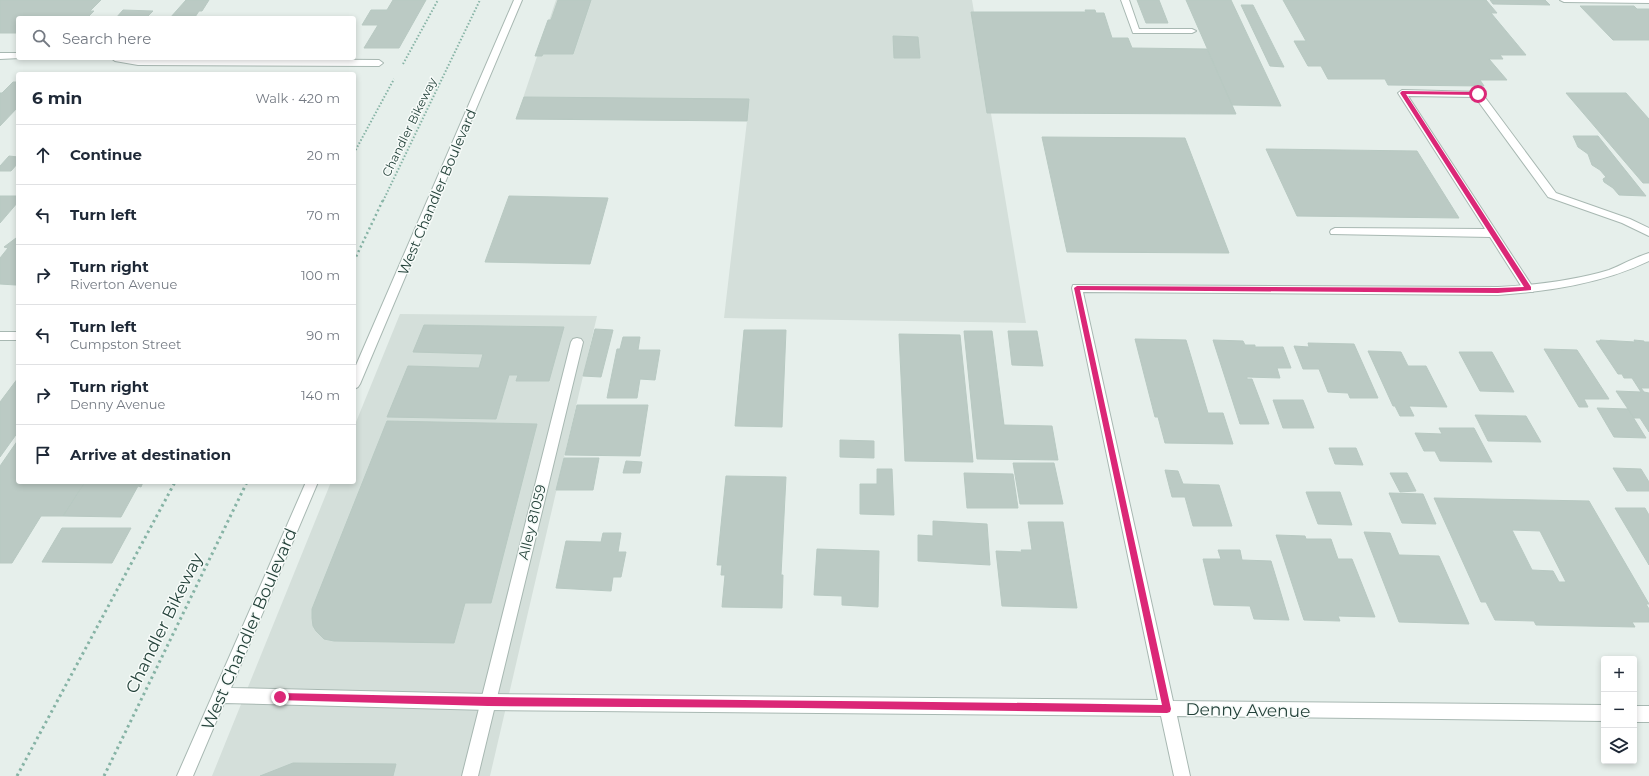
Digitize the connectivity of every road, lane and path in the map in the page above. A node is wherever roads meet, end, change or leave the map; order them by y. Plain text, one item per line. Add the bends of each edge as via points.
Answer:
1 (480, 0) edge
2 (518, 0) edge
3 (1125, 0) edge
4 (1564, 0) edge
5 (1649, 1) edge
6 (1192, 31) dead end
7 (0, 56) edge
8 (16, 56) edge
9 (126, 60) edge
10 (379, 63) dead end
11 (1335, 232) dead end
12 (1649, 232) edge
13 (1493, 233) junction
14 (356, 257) edge
15 (1649, 257) edge
16 (1528, 289) junction
17 (0, 336) edge
18 (16, 336) edge
19 (577, 342) dead end
20 (356, 379) edge
21 (174, 484) edge
22 (246, 484) edge
23 (311, 484) edge
24 (220, 695) junction
25 (488, 702) junction
26 (1167, 709) junction
27 (1601, 713) edge
28 (1637, 714) edge
29 (1649, 714) edge
30 (17, 776) edge
31 (104, 776) edge
32 (186, 776) edge
33 (470, 776) edge
34 (1182, 776) edge

1 - 14 path, Chandler Bikeway
2 - 20 street, West Chandler Boulevard
3 - 6 street via 1136,31
4 - 5 street
7 - 8 street
9 - 10 street
11 - 13 street
12 - 13 street via 1626,221 1552,195 1478,94 1402,93
13 - 16 street
15 - 16 street via 1634,265 1586,280
16 - 26 street via 1077,288
17 - 18 street
19 - 25 street, Alley 81059
21 - 30 path
22 - 31 path, Chandler Bikeway
23 - 24 street, West Chandler Boulevard
24 - 25 street, Denny Avenue
24 - 32 street, West Chandler Boulevard
25 - 26 street, Denny Avenue
25 - 33 street, Alley 81059
26 - 27 street, Denny Avenue
26 - 34 street
28 - 29 street

